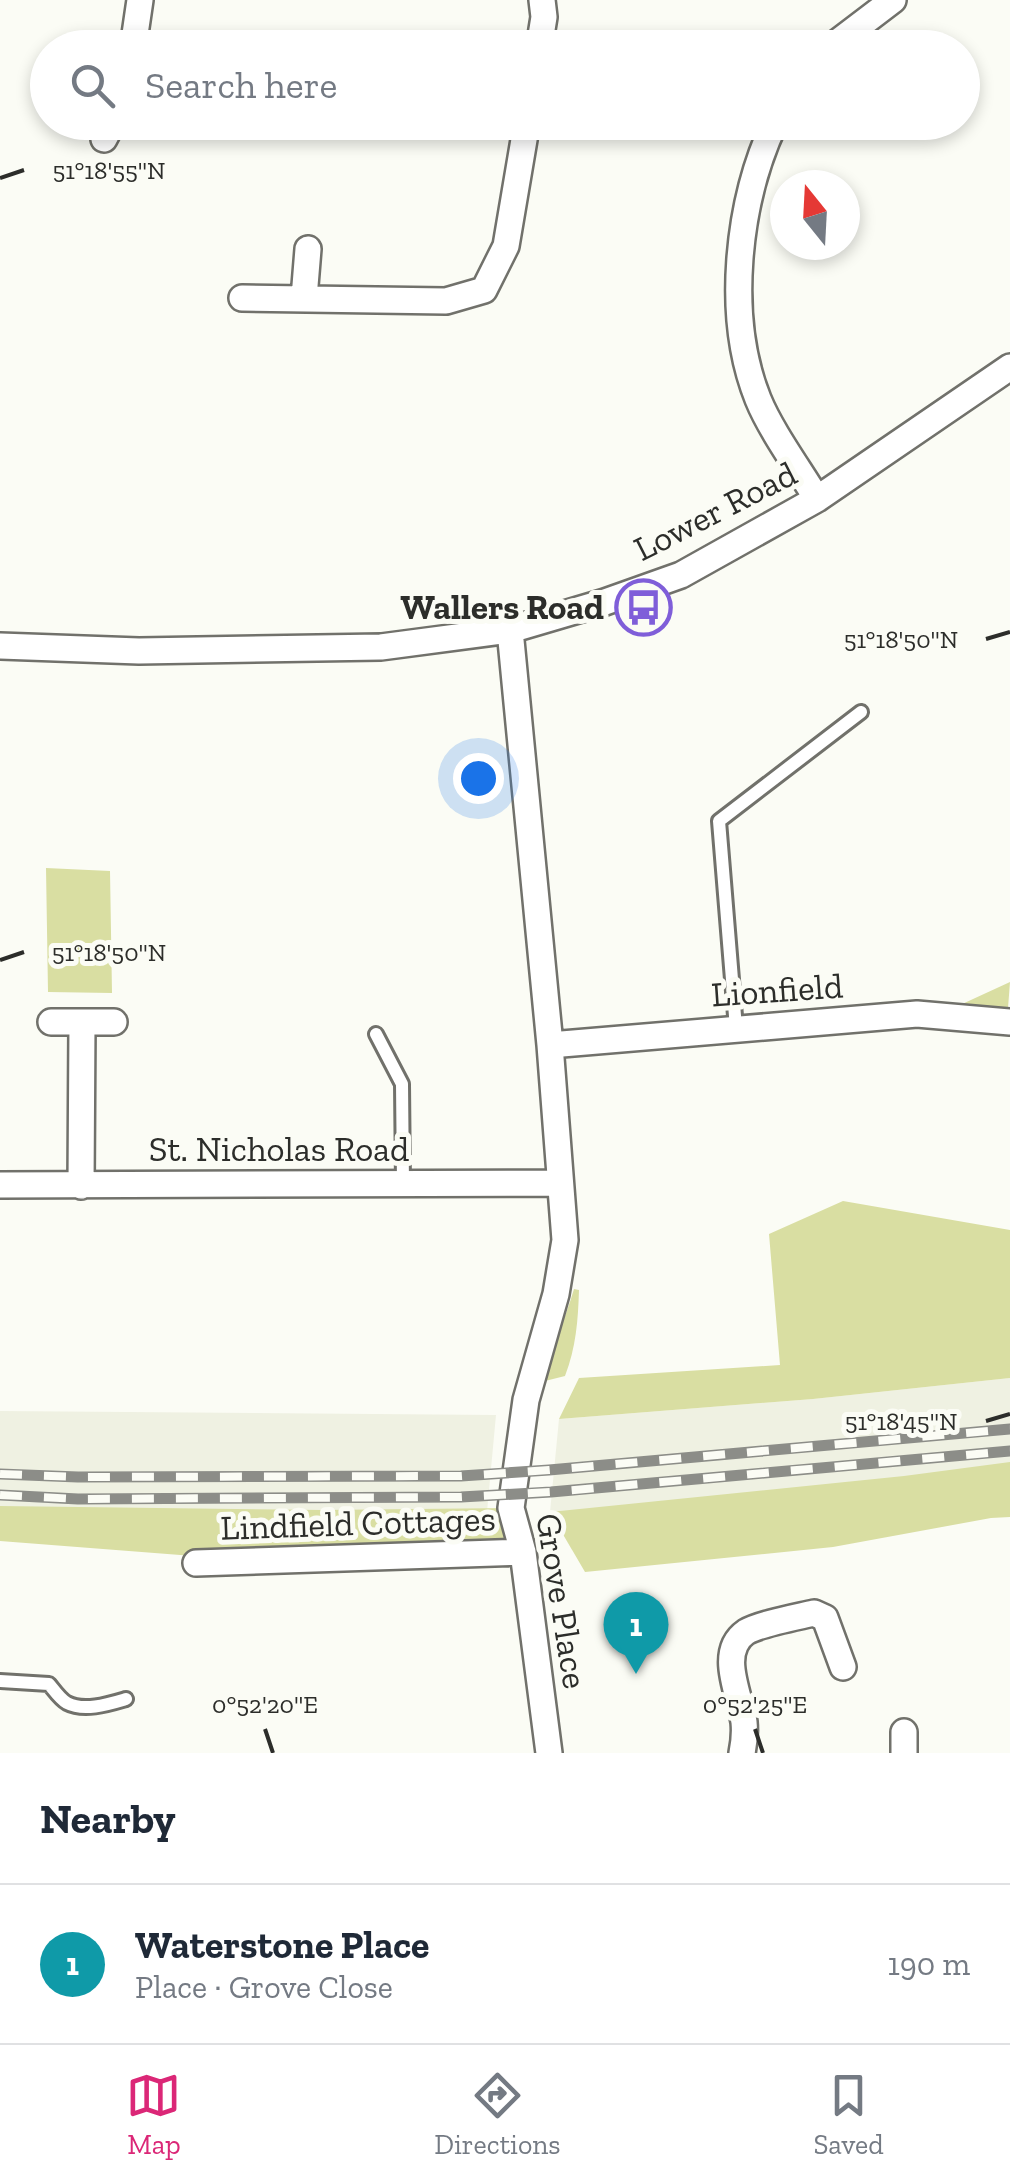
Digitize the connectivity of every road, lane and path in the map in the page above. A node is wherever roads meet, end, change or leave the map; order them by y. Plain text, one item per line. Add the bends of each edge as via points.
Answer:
1 (140, 0) edge
2 (542, 0) edge
3 (893, 0) edge
4 (136, 30) edge
5 (542, 30) edge
6 (854, 30) edge
7 (524, 140) edge
8 (767, 140) edge
9 (308, 250) dead end
10 (242, 298) dead end
11 (304, 298) junction
12 (1010, 366) edge
13 (816, 499) junction
14 (510, 630) junction
15 (0, 646) edge
16 (861, 712) dead end
17 (51, 1022) dead end
18 (114, 1022) dead end
19 (1010, 1022) edge
20 (82, 1023) junction
21 (736, 1028) junction
22 (376, 1034) dead end
23 (550, 1044) junction
24 (559, 1183) junction
25 (403, 1184) junction
26 (0, 1185) edge
27 (80, 1186) junction
28 (523, 1552) junction
29 (196, 1564) dead end
30 (843, 1667) dead end
31 (0, 1681) edge
32 (126, 1698) dead end
33 (549, 1753) edge
34 (742, 1753) edge

1 - 4 street
2 - 5 street
3 - 6 street
7 - 11 street via 506,246 484,290 446,302
8 - 13 street via 743,227 739,291 746,364 760,403
9 - 11 street
10 - 11 street
12 - 13 street, Lower Road
13 - 14 street, Lower Road via 681,574
14 - 15 street, Lower Road via 381,647
14 - 23 street
16 - 21 lane via 719,821
17 - 20 street
18 - 20 street
19 - 21 street, Lionfield via 916,1014
20 - 27 street
21 - 23 street, Lionfield
22 - 25 lane via 402,1084
23 - 24 street
24 - 25 street, St. Nicholas Road
24 - 28 street, Grove Place via 566,1240 526,1400 511,1508
25 - 27 street, St. Nicholas Road
26 - 27 street, St. Nicholas Road
28 - 29 street, Lindfield Cottages
28 - 33 street, Grove Place
30 - 34 street via 825,1618 814,1613 748,1630 732,1656 745,1724
31 - 32 lane via 48,1684 68,1704 81,1706

